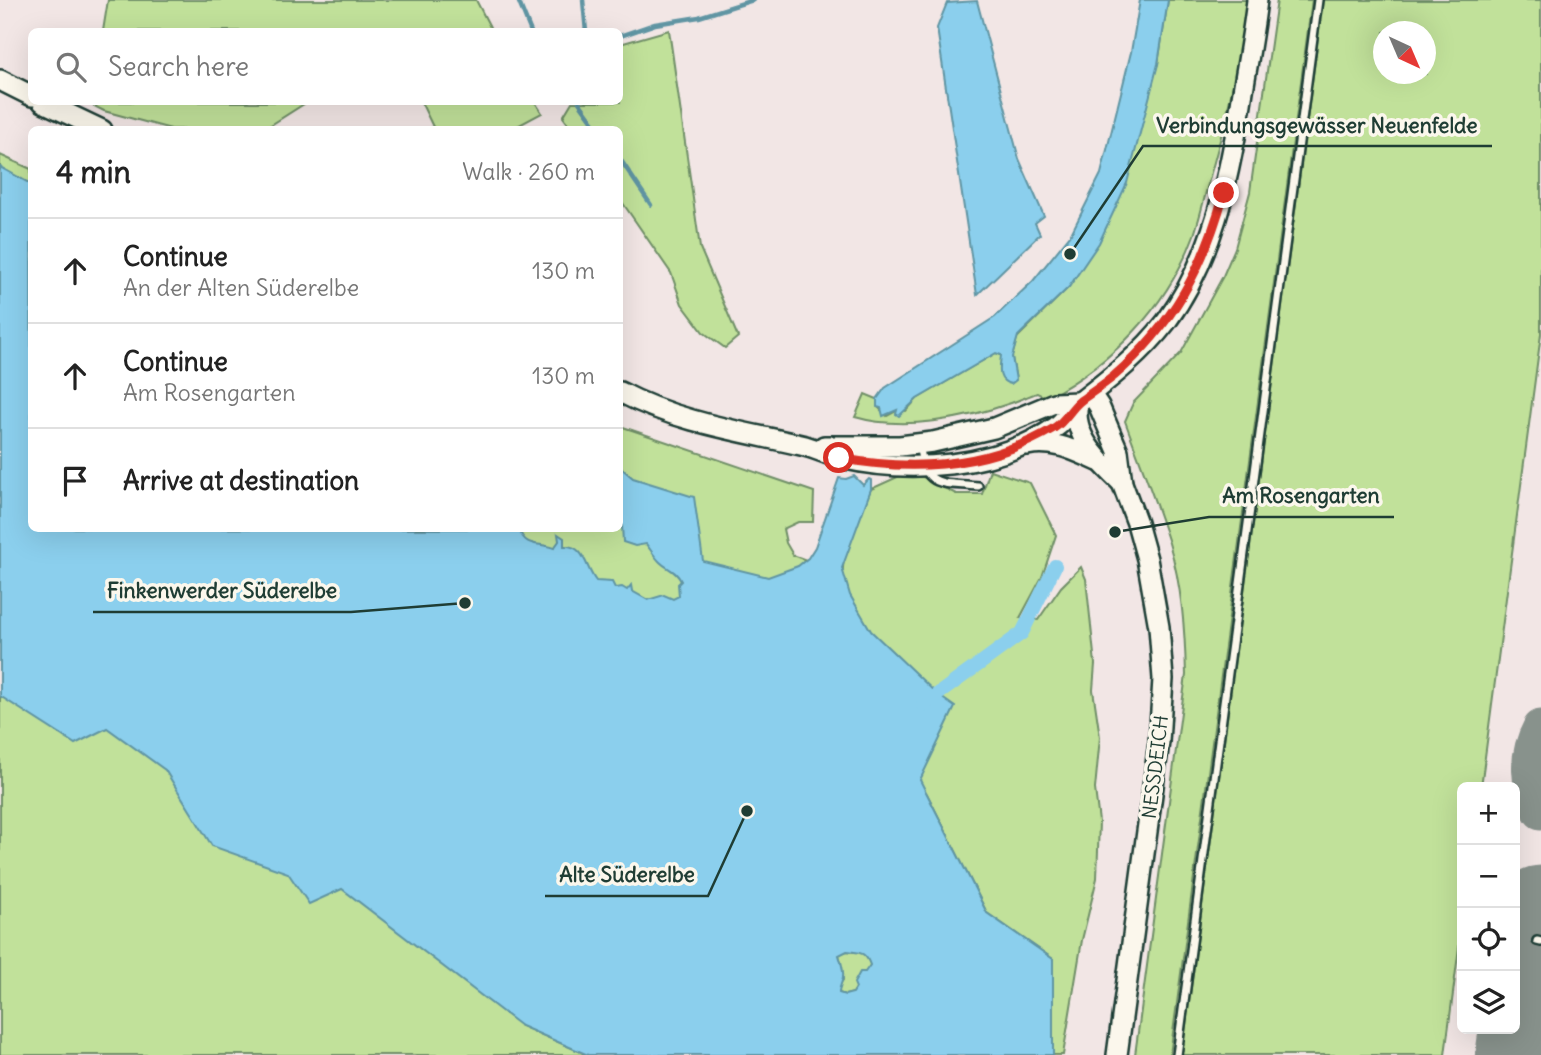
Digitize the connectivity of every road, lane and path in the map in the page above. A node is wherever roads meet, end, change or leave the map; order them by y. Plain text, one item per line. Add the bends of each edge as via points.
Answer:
1 (1257, 0) edge
2 (1318, 0) edge
3 (0, 80) edge
4 (28, 94) edge
5 (49, 105) edge
6 (94, 126) edge
7 (623, 393) edge
8 (1085, 398) junction
9 (919, 443) junction
10 (805, 445) junction
11 (1019, 447) junction
12 (1099, 461) junction
13 (922, 465) junction
14 (1122, 483) junction
15 (978, 486) dead end
16 (1117, 1055) edge
17 (1177, 1055) edge

1 - 8 main road via 1230,166 1200,264 1153,337
2 - 17 lane
3 - 4 main road
5 - 6 main road
7 - 10 main road via 698,423
8 - 9 main road via 1054,403 994,428
8 - 11 main road via 1056,427
8 - 12 main road, NESSDEICH via 1077,416 1079,429
8 - 14 main road, NESSDEICH via 1099,406 1118,452
9 - 10 main road
9 - 13 lane
10 - 13 main road via 871,464
11 - 12 main road via 1053,444
11 - 13 main road via 967,461
12 - 14 main road, NESSDEICH
13 - 15 lane via 939,482
14 - 16 main road, NESSDEICH via 1147,559 1163,680 1159,742

